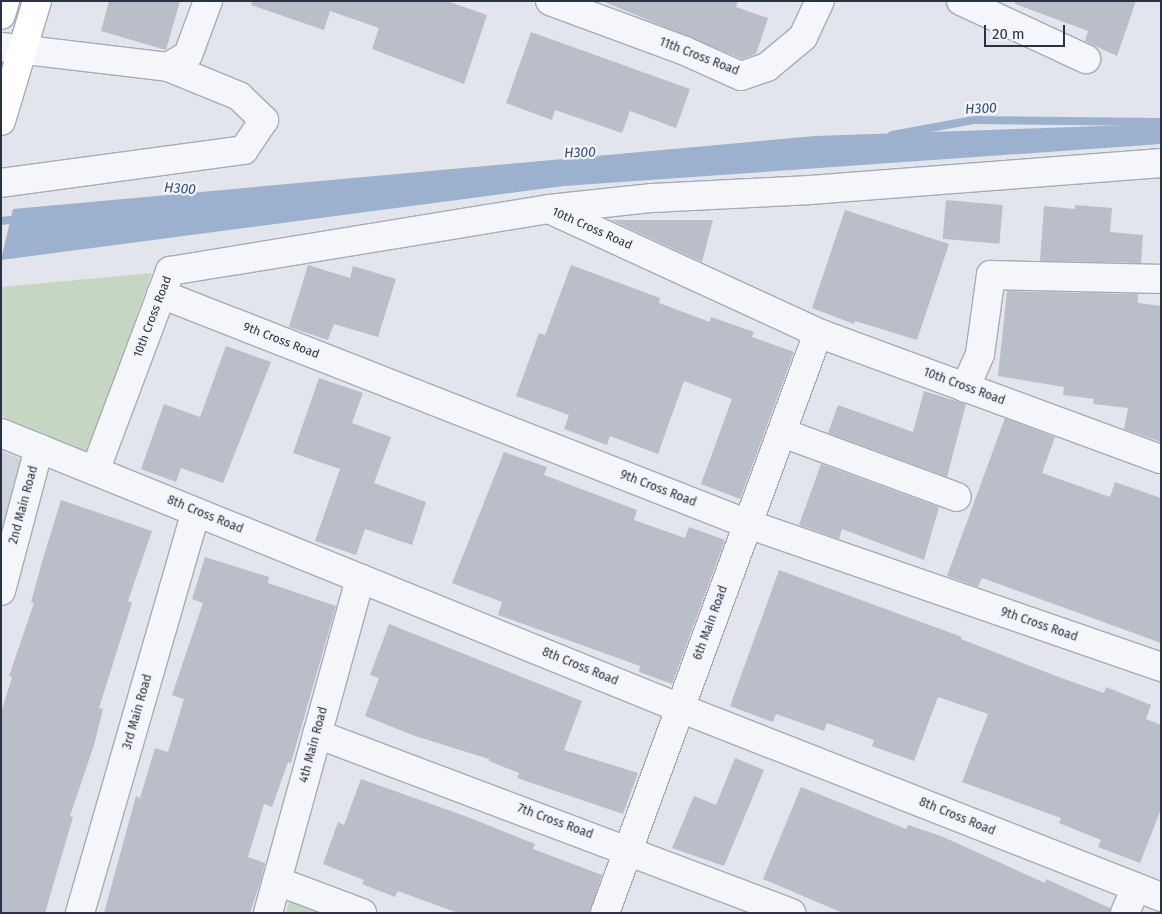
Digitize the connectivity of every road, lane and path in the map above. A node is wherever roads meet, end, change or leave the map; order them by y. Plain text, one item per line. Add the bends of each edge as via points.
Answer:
1 (5, 1) edge
2 (37, 1) edge
3 (208, 1) edge
4 (550, 1) edge
5 (820, 1) edge
6 (961, 1) edge
7 (1, 15) edge
8 (12, 48) edge
9 (1086, 59) dead end
10 (168, 67) junction
11 (1, 121) edge
12 (1161, 163) edge
13 (1, 183) edge
14 (549, 209) junction
15 (1161, 280) edge
16 (161, 294) junction
17 (818, 333) junction
18 (965, 388) junction
19 (1, 433) edge
20 (783, 433) junction
21 (40, 448) junction
22 (1161, 459) edge
23 (95, 471) junction
24 (957, 497) dead end
25 (196, 512) junction
26 (748, 524) junction
27 (360, 578) junction
28 (1, 591) edge
29 (1161, 667) edge
30 (680, 708) junction
31 (317, 734) junction
32 (628, 849) junction
33 (277, 881) junction
34 (1136, 887) junction
35 (1161, 897) edge
36 (80, 913) edge
37 (268, 913) edge
38 (362, 913) edge
39 (605, 913) edge
40 (791, 913) edge
41 (1125, 913) edge

1 - 7 main road
2 - 8 main road
3 - 10 street via 188,55
4 - 5 street, 11th Cross Road via 685,51 741,76 767,68 803,37
6 - 9 street
8 - 10 street
8 - 11 main road
10 - 13 street via 239,96 264,120 244,150
12 - 14 street via 811,190 652,198
14 - 16 street, 10th Cross Road via 170,271
14 - 17 street, 10th Cross Road
15 - 18 street via 991,275 980,354
16 - 23 street, 10th Cross Road
16 - 26 street, 9th Cross Road
17 - 18 street, 10th Cross Road
17 - 20 street, 6th Main Road
18 - 22 street, 10th Cross Road
19 - 21 street, 8th Cross Road
20 - 24 street
20 - 26 street, 6th Main Road
21 - 23 street, 8th Cross Road
21 - 28 street, 2nd Main Road
23 - 25 street, 8th Cross Road
25 - 27 street, 8th Cross Road
25 - 36 street, 3rd Main Road
26 - 29 street, 9th Cross Road
26 - 30 street, 6th Main Road
27 - 30 street, 8th Cross Road
27 - 31 street, 4th Main Road
30 - 32 street, 6th Main Road
30 - 34 street, 8th Cross Road
31 - 32 street, 7th Cross Road
31 - 33 street, 4th Main Road
32 - 39 street, 6th Main Road
32 - 40 street, 7th Cross Road
33 - 37 street, 4th Main Road
33 - 38 street
34 - 35 street, 8th Cross Road
34 - 41 street

